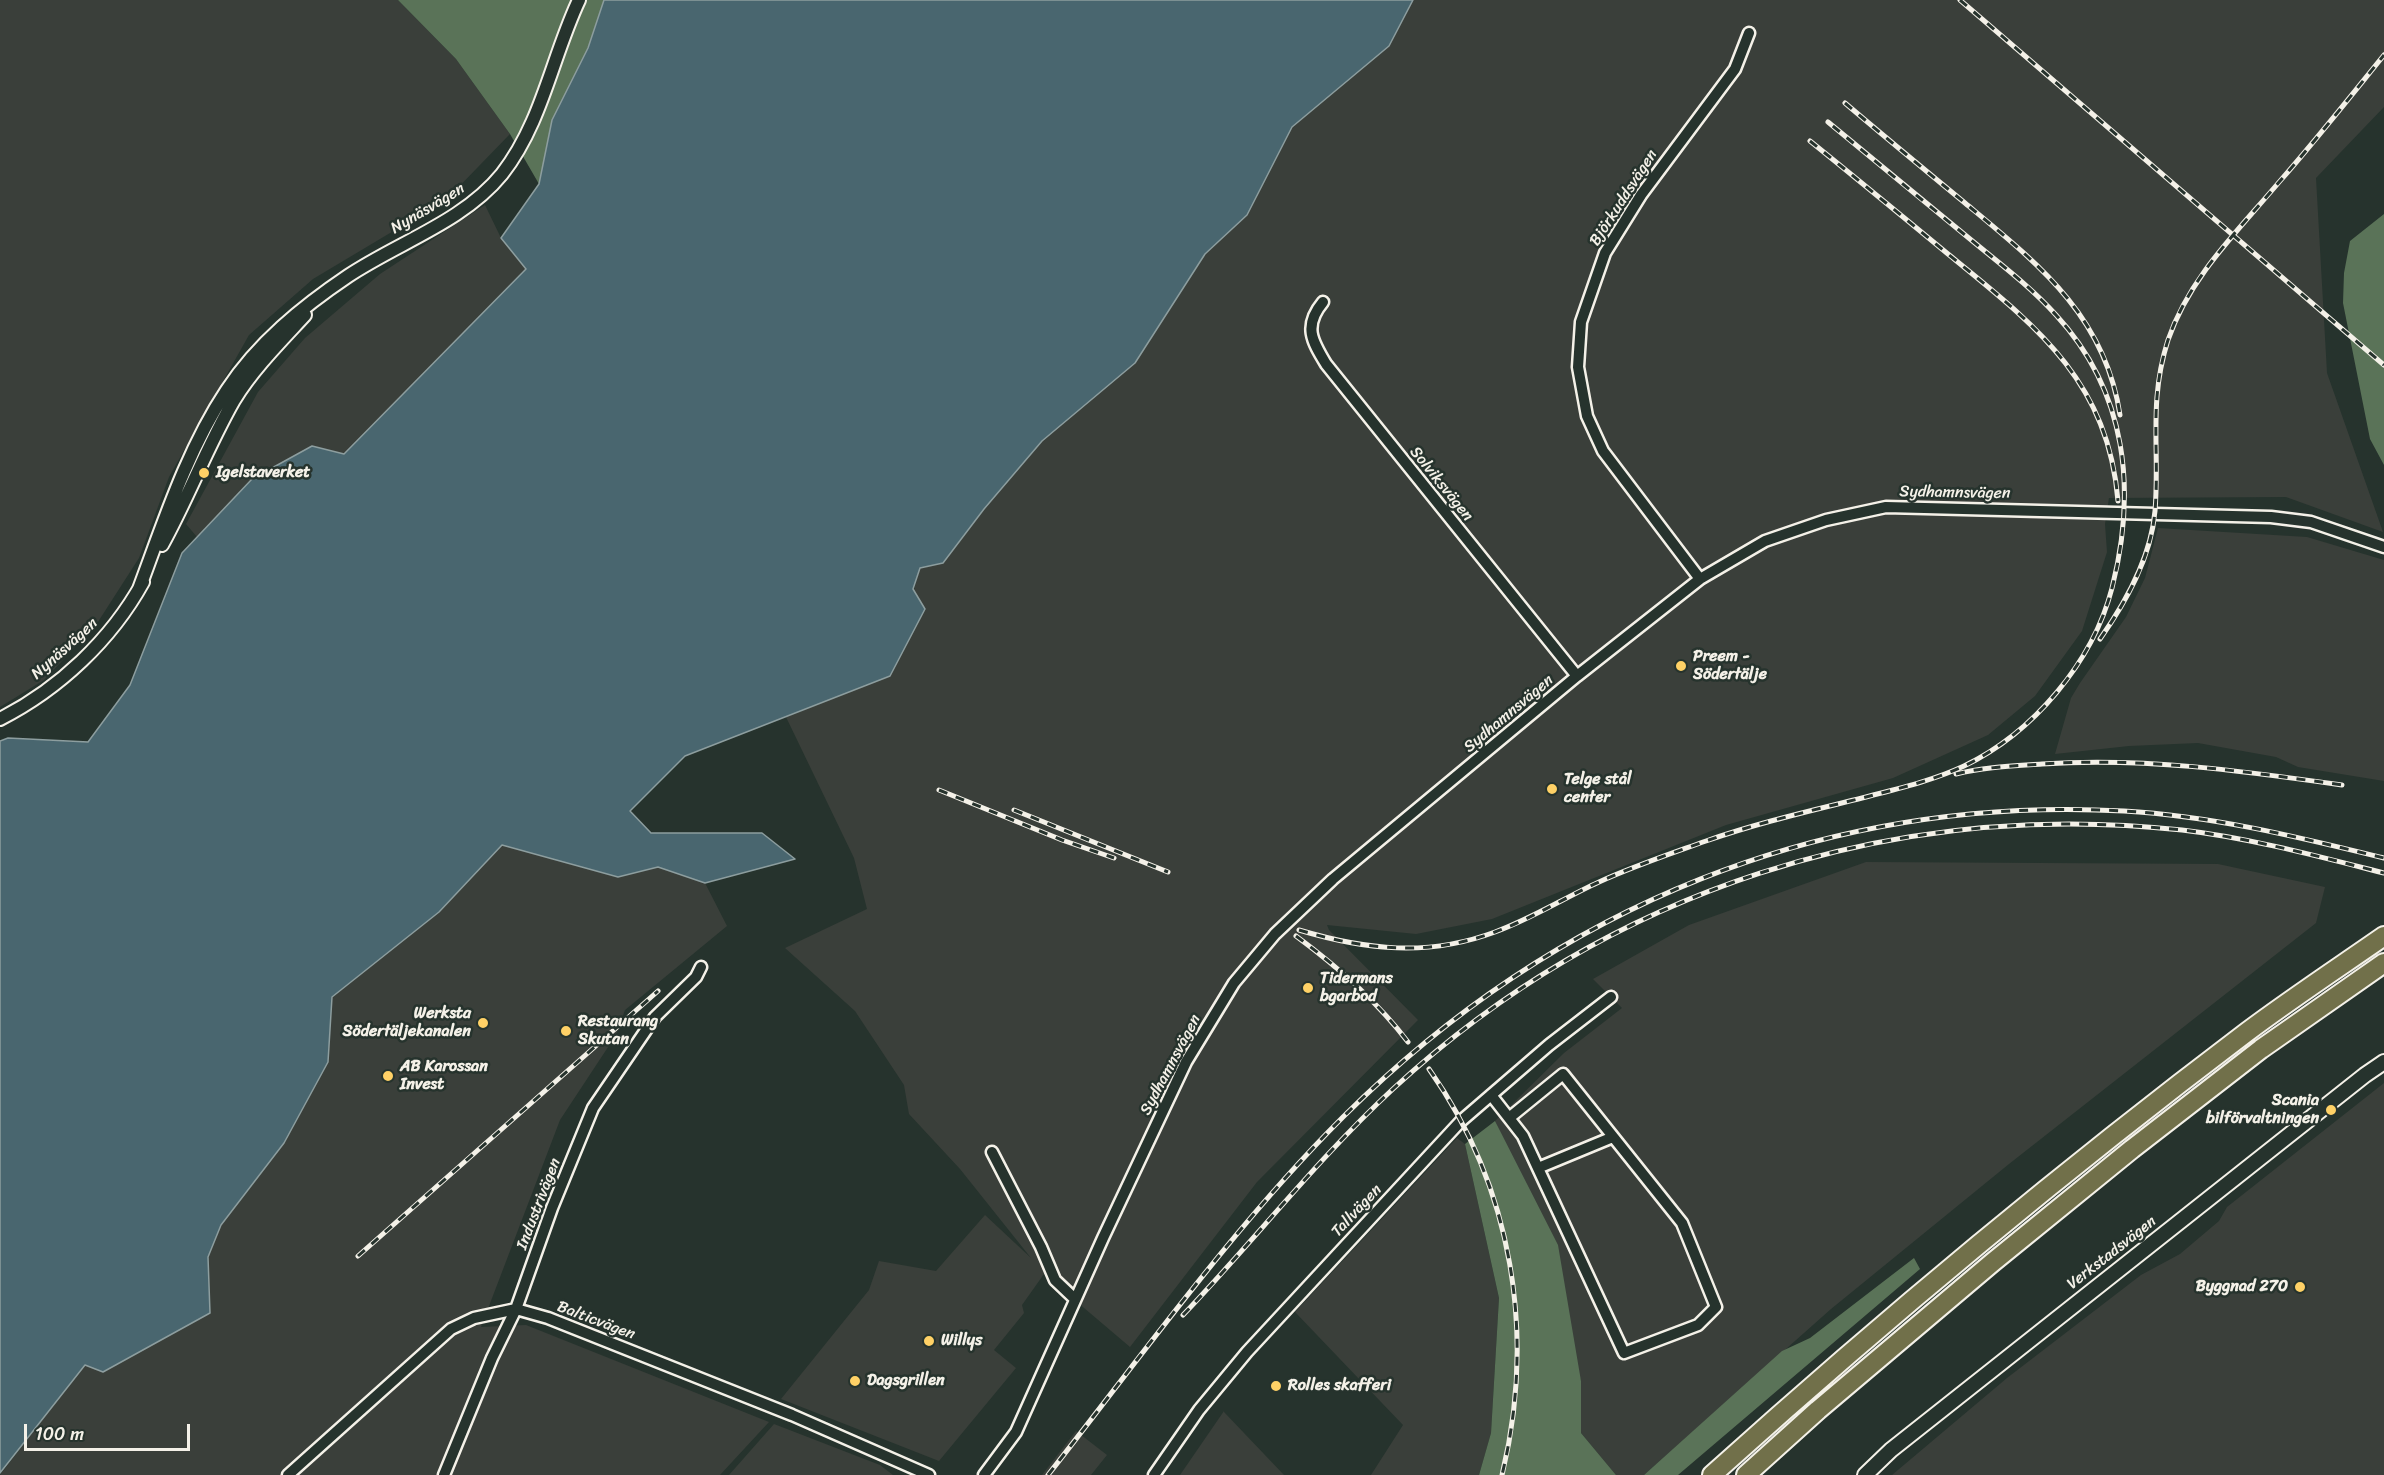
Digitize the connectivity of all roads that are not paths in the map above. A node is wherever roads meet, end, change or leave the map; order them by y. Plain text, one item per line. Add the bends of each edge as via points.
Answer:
1 (579, 0) edge
2 (1749, 33) dead end
3 (1323, 302) dead end
4 (2384, 547) edge
5 (1700, 579) junction
6 (1577, 676) junction
7 (0, 718) edge
8 (2384, 936) edge
9 (2384, 963) edge
10 (701, 967) dead end
11 (1611, 997) dead end
12 (2384, 1062) edge
13 (1491, 1095) junction
14 (1509, 1118) junction
15 (1613, 1137) junction
16 (992, 1152) dead end
17 (1538, 1168) junction
18 (1075, 1299) junction
19 (516, 1309) junction
20 (288, 1475) edge
21 (444, 1475) edge
22 (929, 1475) edge
23 (984, 1475) edge
24 (1154, 1475) edge
25 (1713, 1475) edge
26 (1746, 1475) edge
27 (1865, 1475) edge

1 - 7 street, Nynäsvägen via 530,128 502,173 487,191 451,218 373,260 290,319 254,355 227,390 192,455 139,589 117,623 72,669
2 - 5 street, Björkuddsvägen via 1735,69 1641,195 1605,253 1581,322 1578,368 1587,416 1603,451
3 - 6 street, Solviksvägen via 1311,323 1312,340 1326,364
4 - 5 street, Sydhamnsvägen via 2311,522 2271,517 1886,507 1826,520 1766,541
5 - 6 street, Sydhamnsvägen
6 - 18 street, Sydhamnsvägen via 1333,879 1275,934 1234,983 1186,1062
8 - 25 highway via 2248,1031 2117,1133 1803,1393
9 - 26 highway via 2261,1049 2132,1149 1923,1321
10 - 19 street, Industrivägen via 696,977 655,1017 593,1107
11 - 13 street, Tallvägen
12 - 27 main road, Verkstadsvägen via 2025,1343
13 - 14 street
13 - 24 street, Tallvägen via 1461,1121 1247,1352 1199,1410
14 - 15 street via 1563,1074
14 - 17 street via 1523,1136
15 - 17 street
15 - 17 street via 1682,1223 1716,1307 1698,1325 1624,1353
16 - 18 street via 1055,1280
18 - 23 street, Sydhamnsvägen via 1016,1432
19 - 20 street, Balticvägen via 474,1318 451,1329
19 - 21 street, Industrivägen
19 - 22 street, Balticvägen via 701,1378

